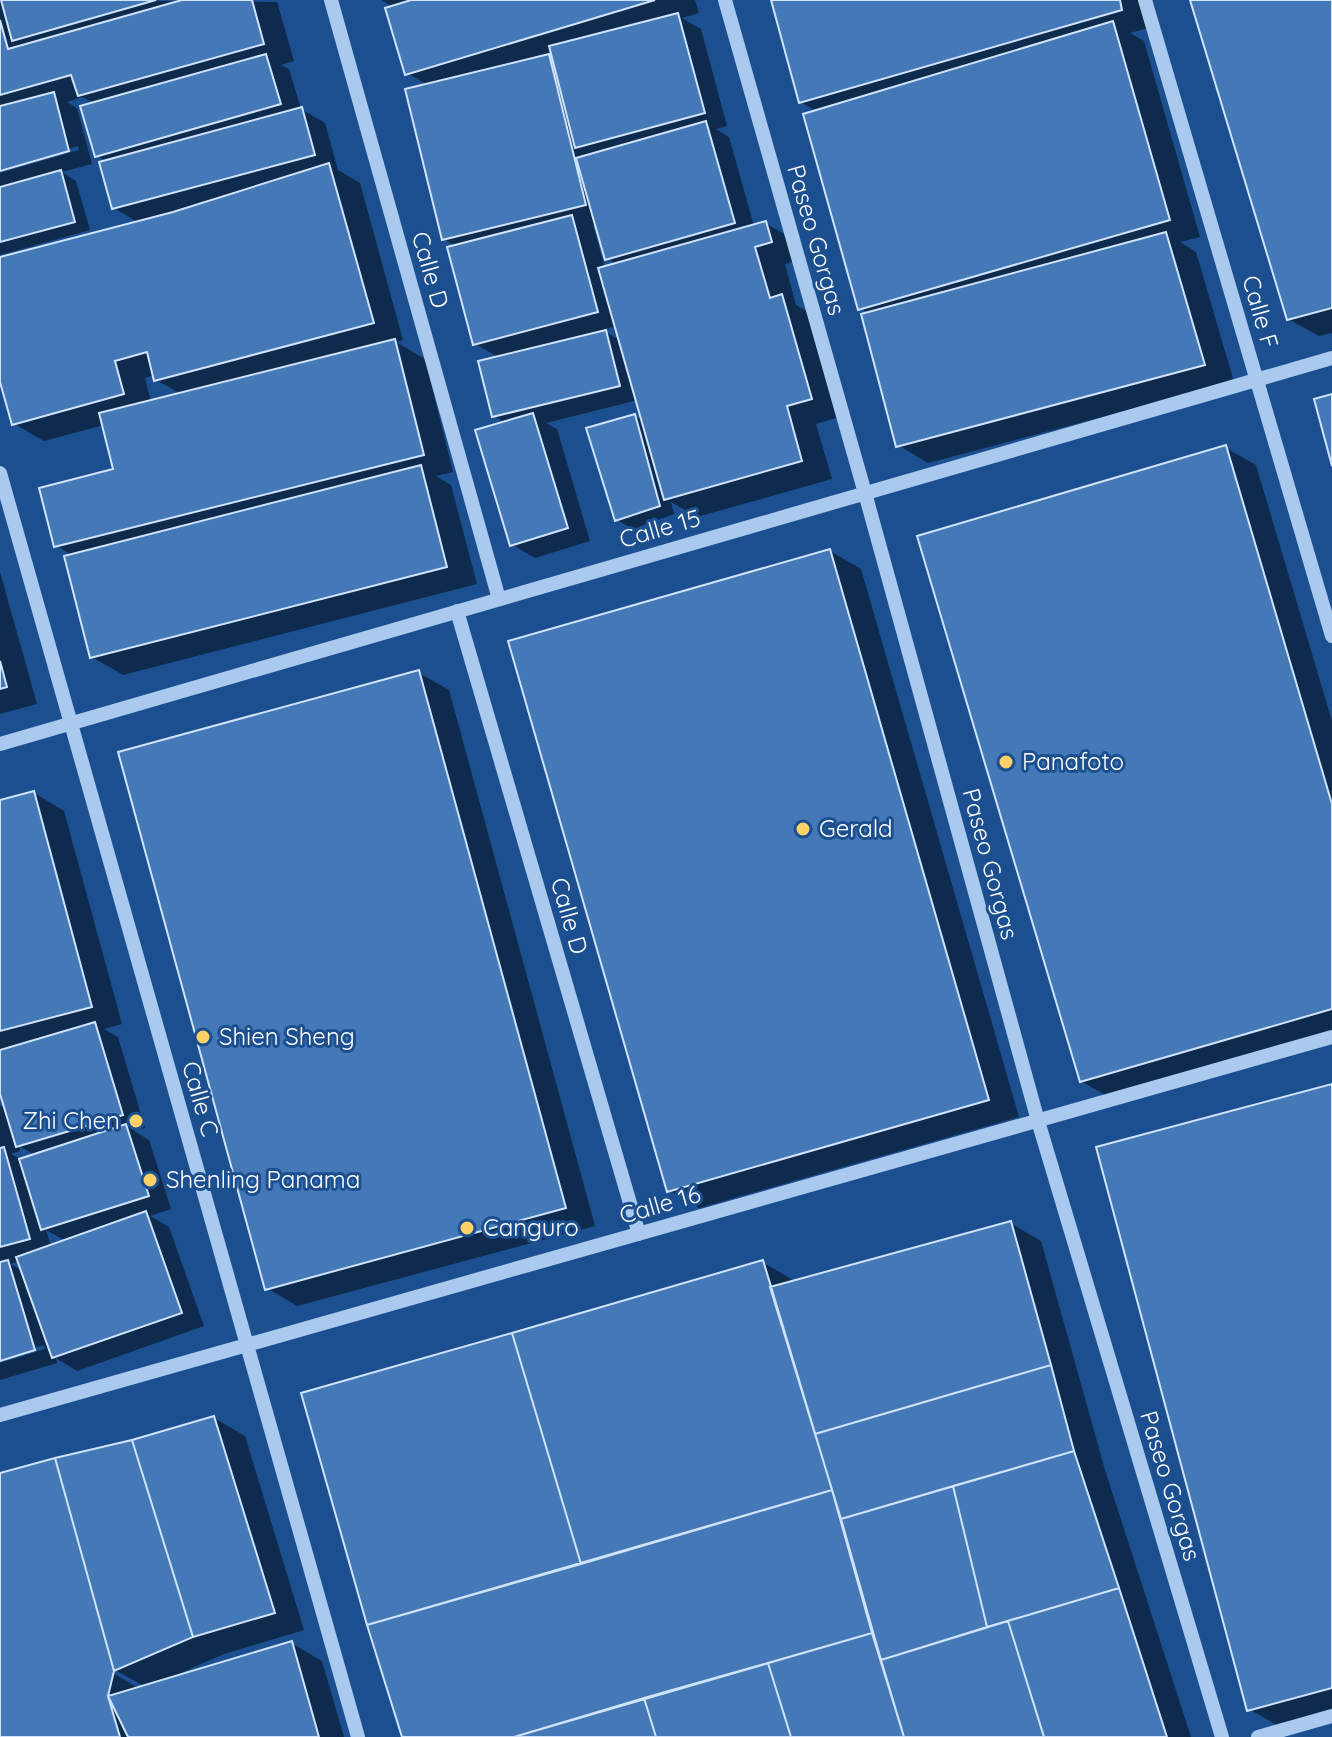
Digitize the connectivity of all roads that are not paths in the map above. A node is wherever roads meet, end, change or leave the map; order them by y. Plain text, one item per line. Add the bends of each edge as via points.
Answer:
1 (331, 0) edge
2 (725, 0) edge
3 (1145, 0) edge
4 (1332, 358) edge
5 (1257, 379) junction
6 (0, 473) edge
7 (865, 493) junction
8 (499, 599) junction
9 (457, 611) junction
10 (1332, 636) edge
11 (71, 723) junction
12 (0, 744) edge
13 (1332, 1037) edge
14 (1038, 1121) junction
15 (639, 1234) junction
16 (247, 1345) junction
17 (0, 1415) edge
18 (1332, 1716) edge
19 (358, 1737) edge
20 (1222, 1737) edge
21 (1258, 1737) edge

1 - 8 street, Calle D
2 - 7 street, Paseo Gorgas
3 - 5 street, Calle F
4 - 5 street, Calle 15
5 - 7 street, Calle 15
5 - 10 street, Calle F
6 - 11 street, Calle C
7 - 8 street, Calle 15
7 - 14 street, Paseo Gorgas
8 - 9 street, Calle 15
9 - 11 street, Calle 15
9 - 15 street, Calle D
11 - 12 street, Calle 15
11 - 16 street, Calle C
13 - 14 street, Calle 16
14 - 15 street, Calle 16
14 - 20 street, Paseo Gorgas
15 - 16 street, Calle 16
16 - 17 street, Calle 16
16 - 19 street, Calle C
18 - 21 street

